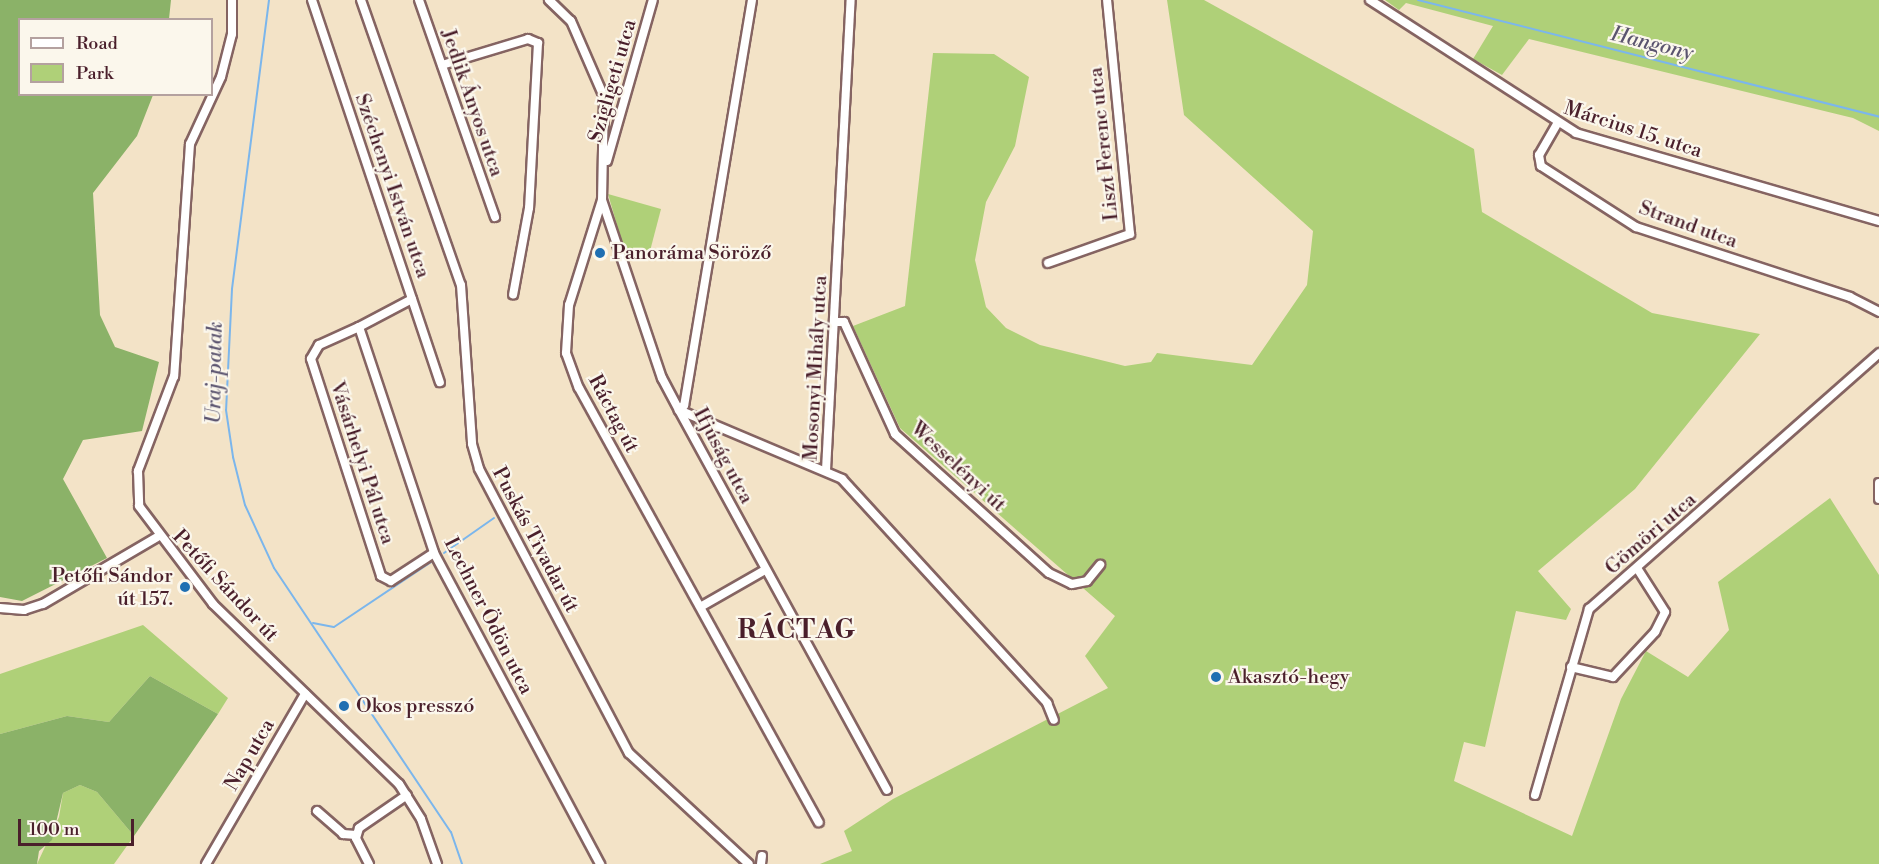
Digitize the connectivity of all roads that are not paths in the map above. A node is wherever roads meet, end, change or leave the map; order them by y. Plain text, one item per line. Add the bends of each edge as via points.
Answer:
1 (232, 0) edge
2 (312, 0) edge
3 (361, 0) edge
4 (419, 0) edge
5 (549, 0) edge
6 (653, 0) edge
7 (752, 0) edge
8 (851, 0) edge
9 (1107, 0) edge
10 (1370, 0) edge
11 (442, 65) junction
12 (213, 88) edge
13 (210, 96) edge
14 (1557, 124) junction
15 (605, 171) junction
16 (602, 200) junction
17 (495, 217) dead end
18 (1879, 221) edge
19 (1048, 263) dead end
20 (513, 295) dead end
21 (412, 299) junction
22 (1879, 312) edge
23 (835, 322) junction
24 (359, 327) junction
25 (1879, 353) edge
26 (440, 382) dead end
27 (679, 410) junction
28 (826, 470) junction
29 (1879, 483) edge
30 (1879, 499) edge
31 (157, 537) junction
32 (434, 553) junction
33 (1100, 565) dead end
34 (1637, 568) junction
35 (765, 570) junction
36 (702, 606) junction
37 (0, 608) edge
38 (1571, 667) junction
39 (305, 694) junction
40 (1054, 720) dead end
41 (887, 790) dead end
42 (407, 795) junction
43 (1534, 795) dead end
44 (317, 811) dead end
45 (819, 822) dead end
46 (356, 835) junction
47 (206, 864) edge
48 (369, 864) edge
49 (437, 864) edge
50 (600, 864) edge
51 (749, 864) edge

1 - 12 street, Petőfi Sándor út via 229,49
2 - 21 street, Széchenyi István utca
3 - 51 street, Puskás Tivadar út via 461,285 472,444 479,469 629,753
4 - 11 street, Jedlik Ányos utca
5 - 15 street via 572,21 600,82
6 - 15 street, Szigligeti utca
7 - 27 street, Ifjúság utca via 684,405
8 - 23 street, Mosonyi Mihály utca
9 - 19 street, Liszt Ferenc utca via 1130,234
10 - 14 street, Március 15. utca
11 - 17 street, Jedlik Ányos utca
11 - 20 street via 528,39 538,43 529,208
13 - 31 street, Petőfi Sándor út via 190,144 186,169 174,376 136,479 139,506
14 - 18 street, Március 15. utca
14 - 22 street, Strand utca via 1539,155 1541,166 1636,227 1850,297
15 - 16 street
16 - 27 street via 662,378
16 - 36 street, Ráctag út via 569,305 566,353 579,388
21 - 24 street
21 - 26 street, Széchenyi István utca
23 - 28 street, Mosonyi Mihály utca
23 - 33 street, Wesselényi út via 844,322 896,434 1049,573 1072,584 1087,581
24 - 32 street, Lechner Ödön utca
24 - 32 street, Vásárhelyi Pál utca via 319,345 311,359 381,576 391,581
25 - 34 street, Gömöri utca
27 - 28 street
27 - 35 street, Ifjúság utca
28 - 40 street, Mosonyi Mihály utca via 856,489 1047,703
29 - 30 street
31 - 37 street via 43,604 24,610
31 - 39 street, Petőfi Sándor út via 213,604
32 - 50 street, Lechner Ödön utca
34 - 38 street, Gömöri utca via 1589,609
34 - 38 street via 1665,612 1655,632 1613,677
35 - 36 street
35 - 41 street, Ifjúság utca
36 - 45 street, Ráctag út
38 - 43 street, Gömöri utca
39 - 42 street, Petőfi Sándor út
39 - 47 street, Nap utca
42 - 46 street
42 - 49 street, Petőfi Sándor út
44 - 46 street via 342,834
46 - 48 street

